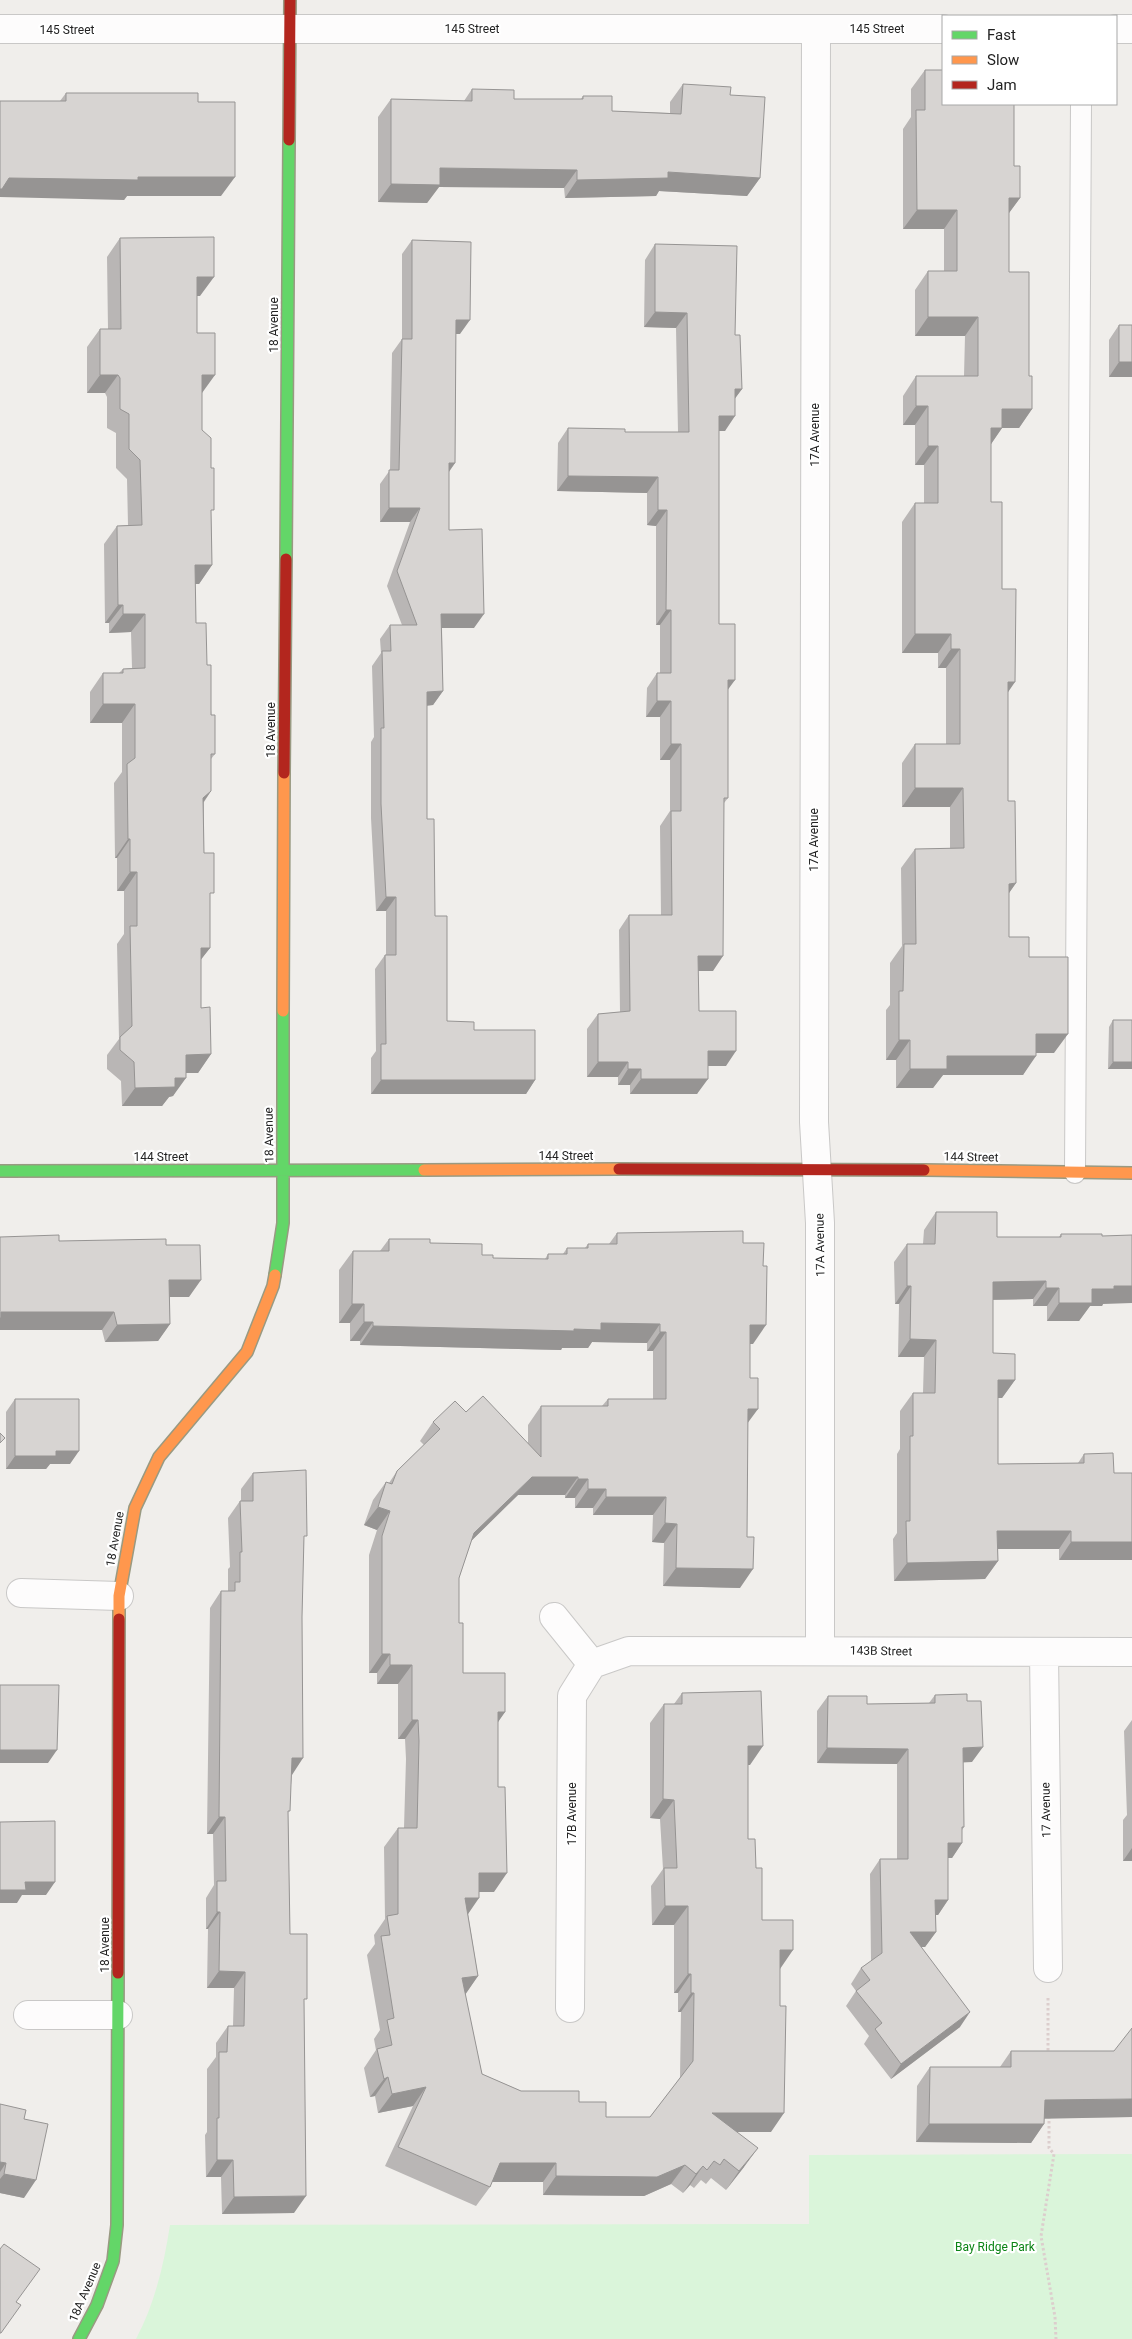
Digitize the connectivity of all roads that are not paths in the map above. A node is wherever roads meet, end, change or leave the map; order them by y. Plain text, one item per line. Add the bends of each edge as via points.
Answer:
1 (290, 0) edge
2 (816, 29) junction
3 (942, 29) edge
4 (1117, 29) edge
5 (1132, 29) edge
6 (0, 30) edge
7 (289, 30) junction
8 (1081, 105) edge
9 (818, 1169) junction
10 (284, 1170) junction
11 (0, 1171) edge
12 (1075, 1173) junction
13 (1132, 1173) edge
14 (21, 1592) dead end
15 (119, 1596) junction
16 (554, 1618) dead end
17 (820, 1650) junction
18 (1132, 1652) edge
19 (1044, 1653) junction
20 (592, 1664) junction
21 (1048, 1968) road end
22 (570, 2008) dead end
23 (28, 2015) dead end
24 (118, 2015) junction
25 (117, 2225) joint
26 (79, 2339) edge

1 - 7 street, 18 Avenue
2 - 3 street, 145 Street
2 - 7 street, 145 Street
2 - 9 street, 17A Avenue via 814,1122
4 - 5 street
6 - 7 street, 145 Street
7 - 10 street, 18 Avenue
8 - 12 lane
9 - 10 street, 144 Street
9 - 12 street, 144 Street
9 - 17 street, 17A Avenue
10 - 11 street, 144 Street
10 - 15 street, 18 Avenue via 283,1223 273,1286 247,1352 159,1458 134,1508
12 - 13 street, 144 Street
14 - 15 street
15 - 24 street, 18 Avenue
16 - 20 street
17 - 19 street, 143B Street
17 - 20 street, 143B Street via 629,1651
18 - 19 street, 143B Street
19 - 21 street, 17 Avenue
20 - 22 street, 17B Avenue via 572,1696
23 - 24 street
24 - 25 street, 18 Avenue
25 - 26 street, 18A Avenue via 113,2261 97,2305

